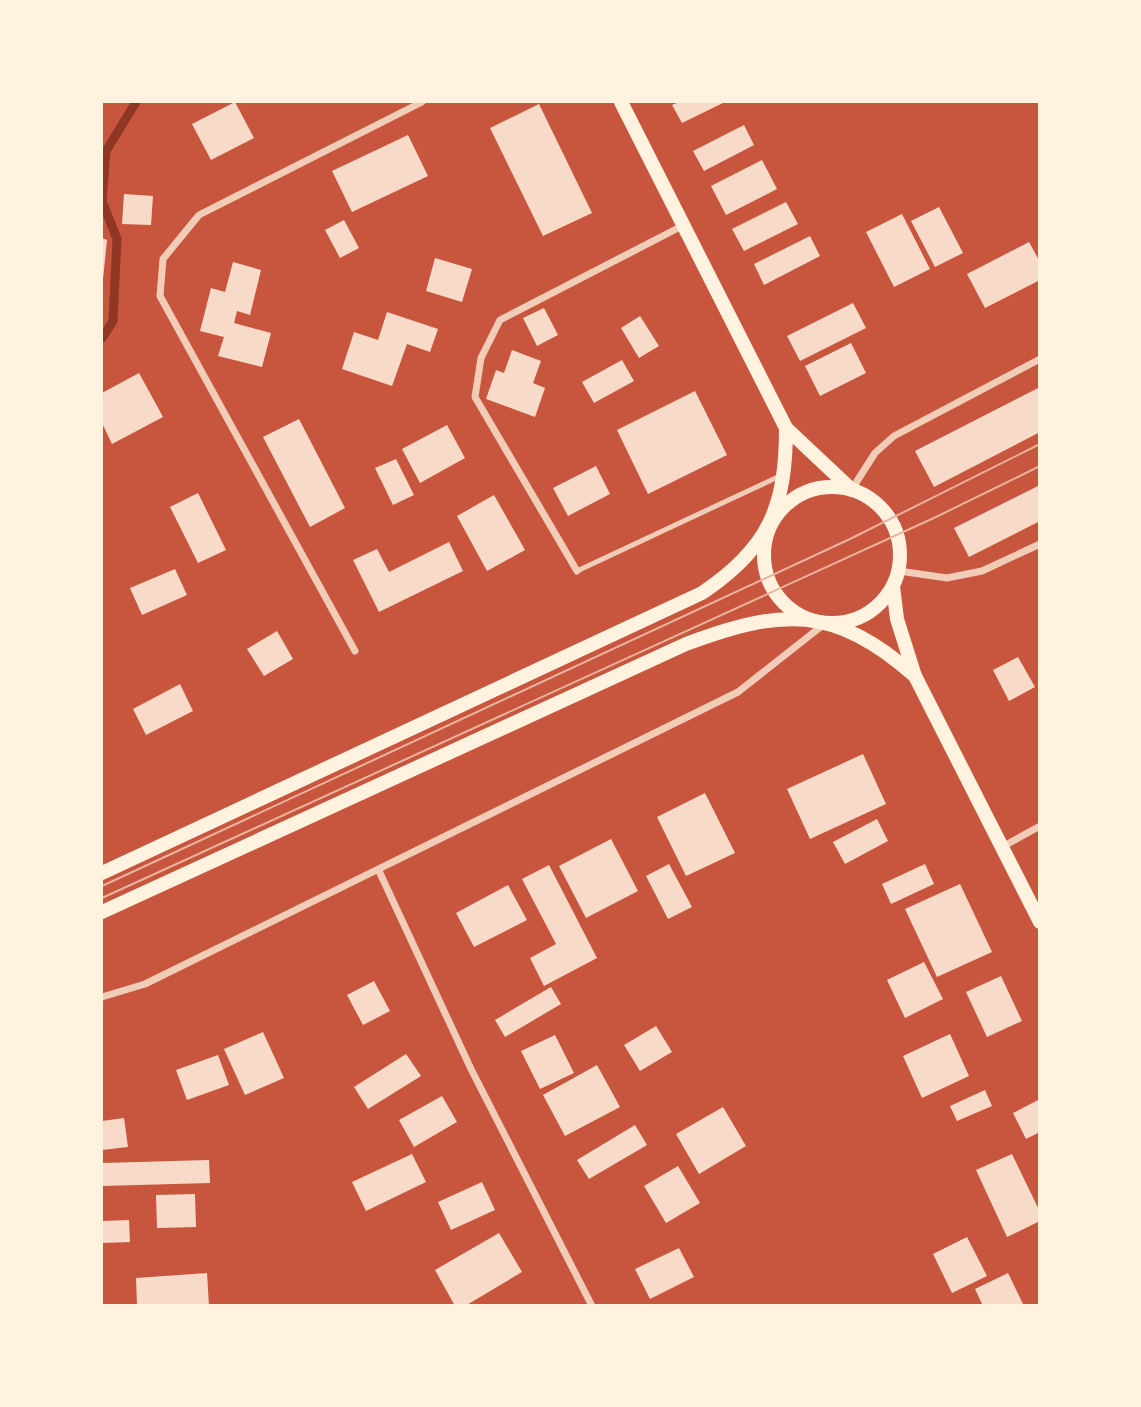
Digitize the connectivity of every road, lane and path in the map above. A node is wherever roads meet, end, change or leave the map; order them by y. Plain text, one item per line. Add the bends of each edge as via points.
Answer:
1 (422, 102) edge
2 (621, 102) edge
3 (684, 225) junction
4 (1040, 359) edge
5 (786, 428) junction
6 (786, 473) junction
7 (852, 490) junction
8 (772, 522) junction
9 (1040, 544) edge
10 (898, 570) junction
11 (577, 571) joint
12 (893, 586) junction
13 (825, 624) junction
14 (355, 651) dead end
15 (915, 676) junction
16 (1040, 826) edge
17 (1002, 847) junction
18 (379, 871) junction
19 (102, 873) edge
20 (102, 912) edge
21 (1040, 922) edge
22 (102, 996) edge
23 (592, 1306) edge

1 - 14 street via 199,215 163,259 160,296
2 - 3 main road
3 - 5 main road
3 - 11 street via 500,320 481,358 475,397
4 - 7 street via 894,436 875,453
5 - 6 main road
5 - 7 main road
6 - 8 main road
6 - 11 lane
7 - 8 main road via 834,487 806,492 783,507
7 - 10 main road via 870,499 889,519 900,550
8 - 13 main road via 764,543 763,565 771,587 784,605 803,618
8 - 19 main road via 731,573 702,593
9 - 10 street via 982,571 947,578
10 - 12 main road
12 - 13 main road via 865,615
12 - 15 main road via 897,619
13 - 15 main road via 883,648
13 - 18 street via 737,692
13 - 20 main road via 796,617 771,618 686,644
15 - 17 main road
16 - 17 street
17 - 21 main road
18 - 22 street via 145,984
18 - 23 street via 471,1069

